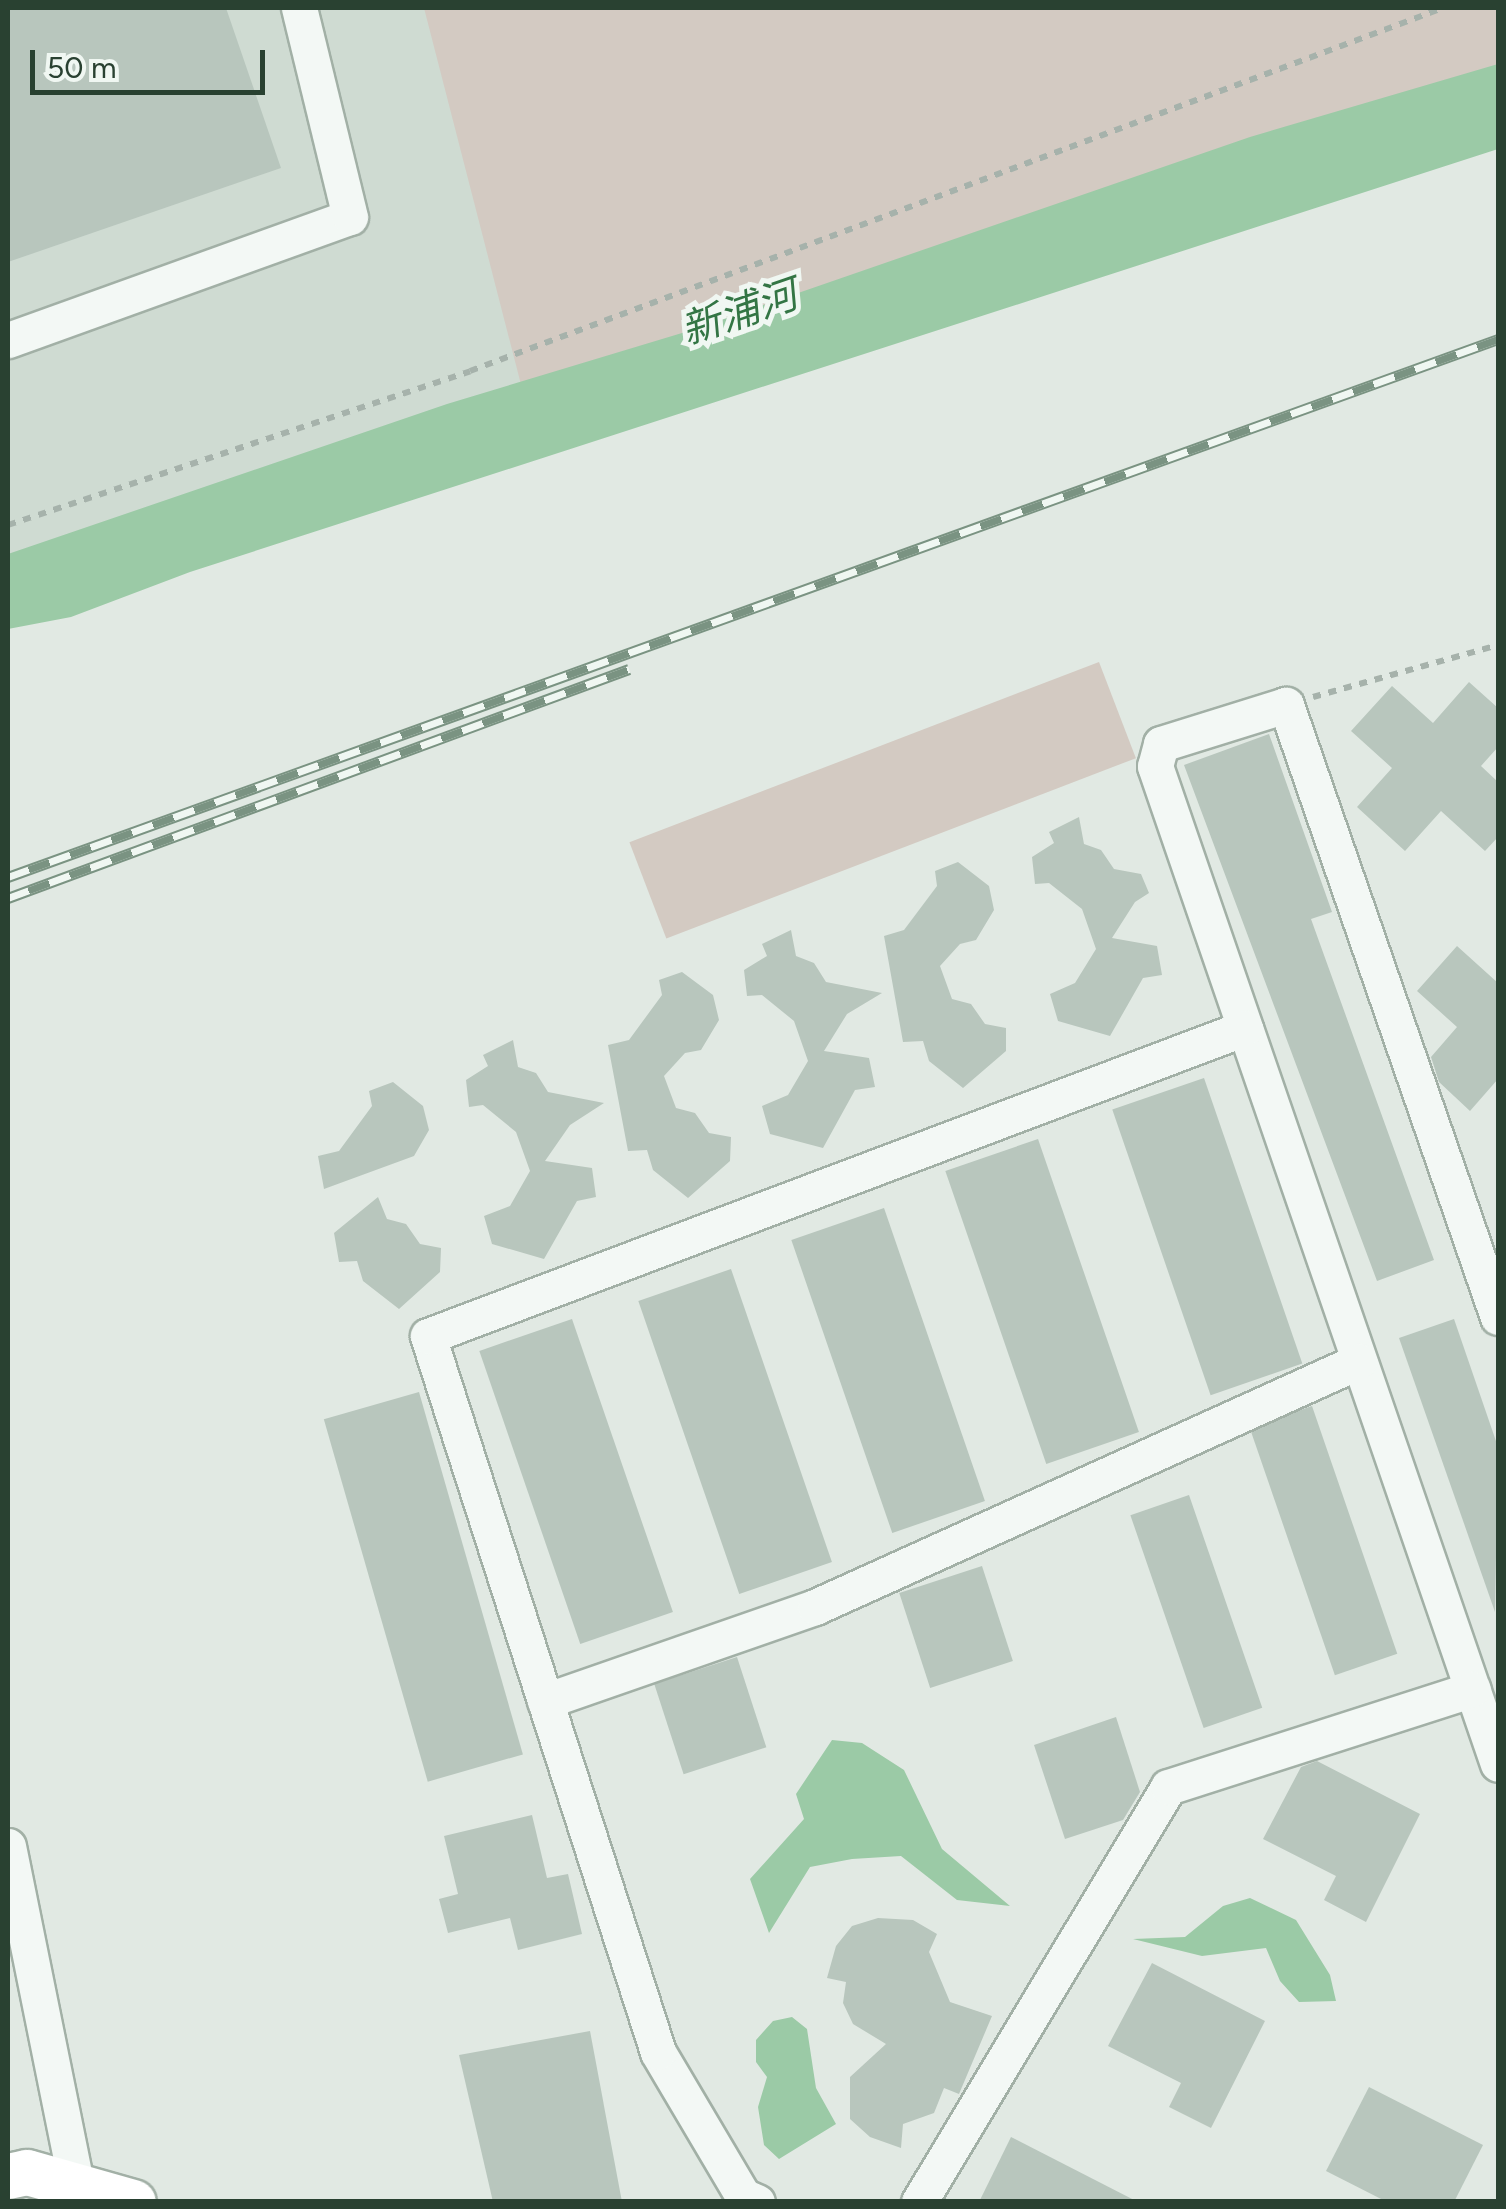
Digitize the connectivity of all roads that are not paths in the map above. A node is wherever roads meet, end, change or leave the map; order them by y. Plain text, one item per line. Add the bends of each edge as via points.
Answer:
1 (299, 8) edge
2 (8, 340) edge
3 (1245, 1028) junction
4 (1498, 1317) edge
5 (1359, 1361) junction
6 (1473, 1689) junction
7 (546, 1700) junction
8 (1498, 1764) edge
9 (8, 1846) edge
10 (8, 2176) edge
11 (63, 2193) edge
12 (8, 2200) edge
13 (132, 2202) edge
14 (757, 2202) edge
15 (920, 2202) edge

1 - 2 lane via 350,218
3 - 4 lane via 1155,766 1161,744 1286,705
3 - 5 lane
3 - 7 lane via 428,1336
5 - 6 lane
5 - 7 lane via 815,1607
6 - 8 lane
6 - 15 lane via 1168,1787
7 - 14 lane via 658,2052 742,2196
9 - 11 lane
10 - 11 main road via 28,2172
11 - 12 main road
11 - 13 main road

